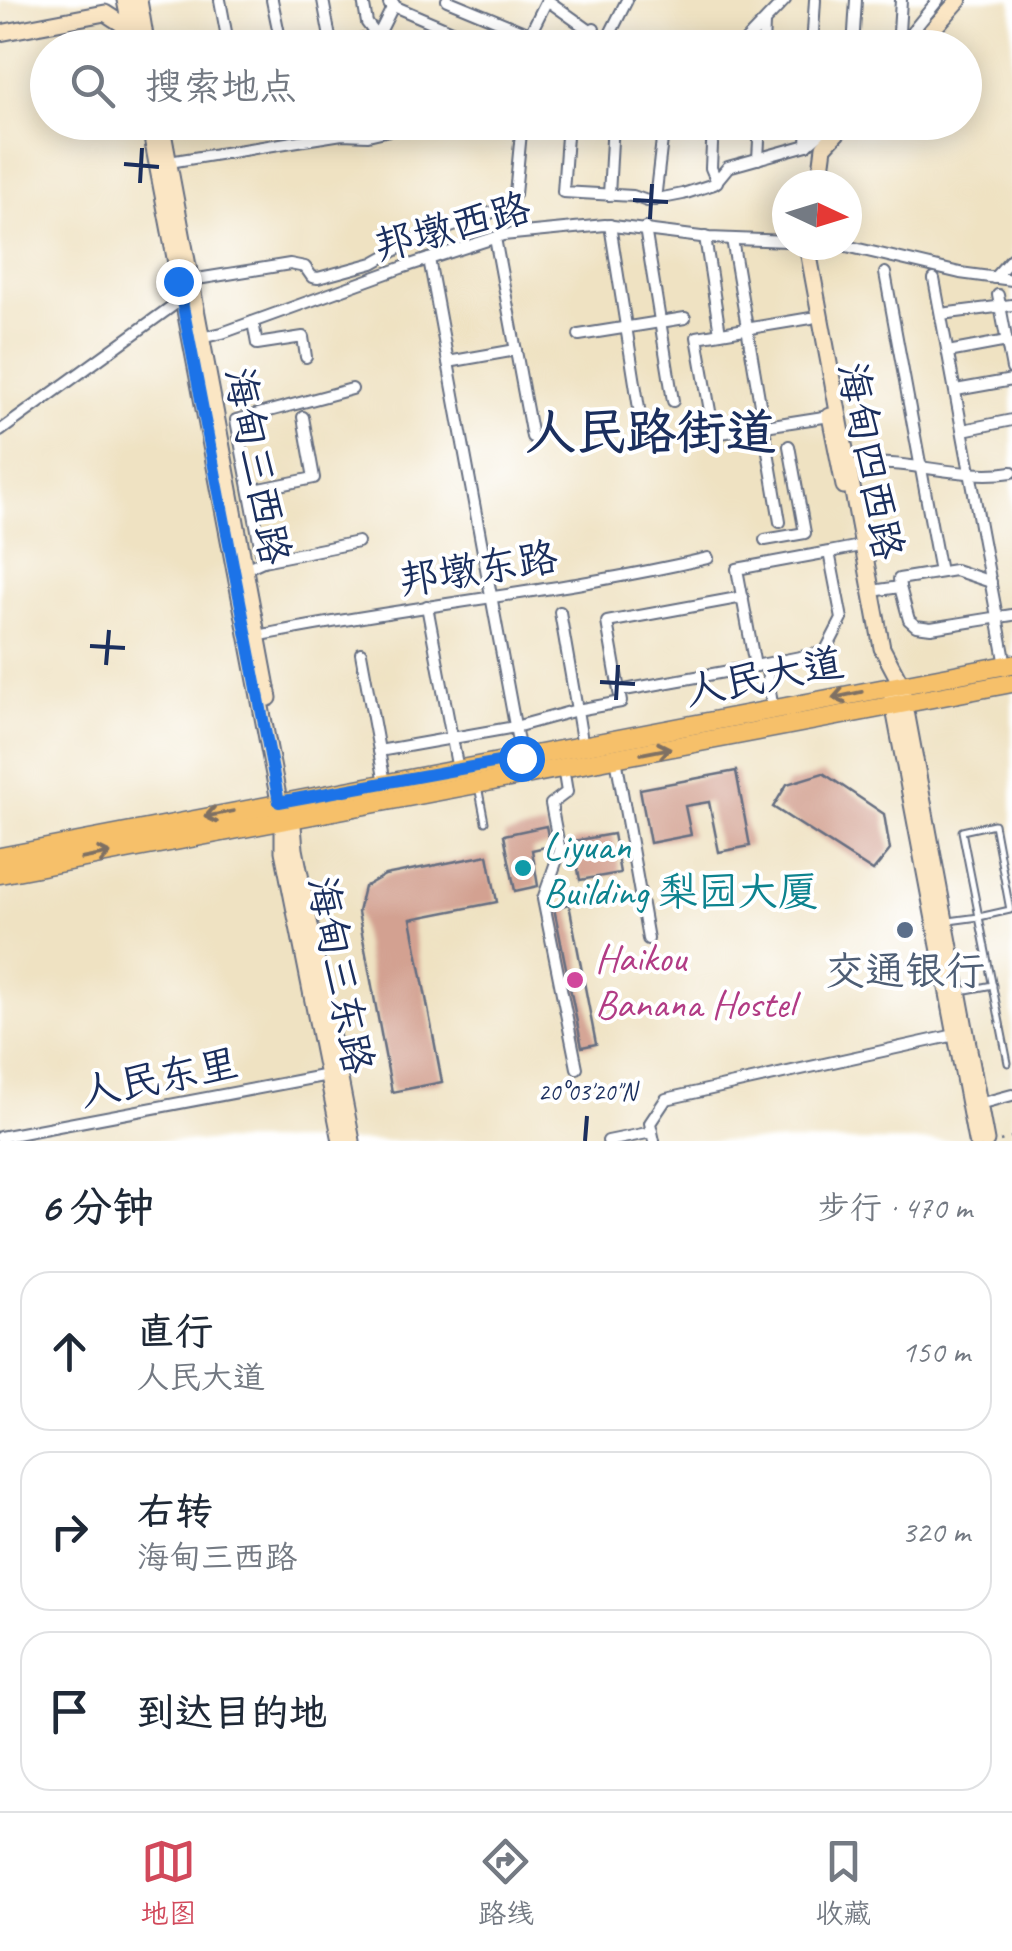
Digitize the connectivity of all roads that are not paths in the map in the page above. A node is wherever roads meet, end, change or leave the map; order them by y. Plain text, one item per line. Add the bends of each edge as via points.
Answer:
1 (108, 0) edge
2 (126, 0) edge
3 (139, 0) edge
4 (220, 0) edge
5 (272, 0) edge
6 (323, 0) edge
7 (363, 0) edge
8 (447, 0) edge
9 (460, 0) edge
10 (545, 0) edge
11 (557, 0) edge
12 (626, 0) edge
13 (783, 0) edge
14 (815, 0) edge
15 (856, 0) edge
16 (902, 0) edge
17 (938, 0) edge
18 (959, 0) edge
19 (392, 2) edge
20 (764, 19) junction
21 (0, 30) edge
22 (125, 30) edge
23 (131, 30) edge
24 (144, 30) edge
25 (226, 30) edge
26 (278, 30) edge
27 (329, 30) edge
28 (370, 30) edge
29 (378, 30) edge
30 (453, 30) edge
31 (525, 30) edge
32 (526, 30) edge
33 (529, 30) edge
34 (594, 30) joint
35 (616, 30) edge
36 (754, 30) edge
37 (764, 30) edge
38 (813, 30) edge
39 (854, 30) edge
40 (900, 30) edge
41 (913, 30) edge
42 (932, 30) edge
43 (151, 140) edge
44 (164, 140) edge
45 (281, 140) edge
46 (520, 140) edge
47 (567, 140) edge
48 (612, 140) edge
49 (662, 140) edge
50 (712, 140) edge
51 (759, 140) edge
52 (807, 140) edge
53 (814, 140) edge
54 (830, 140) edge
55 (807, 146) junction
56 (758, 159) junction
57 (168, 162) junction
58 (821, 170) edge
59 (717, 182) junction
60 (609, 195) junction
61 (655, 200) junction
62 (610, 225) junction
63 (645, 228) junction
64 (495, 238) junction
65 (705, 238) junction
66 (732, 239) junction
67 (772, 240) edge
68 (862, 250) edge
69 (1012, 258) edge
70 (429, 259) junction
71 (800, 260) edge
72 (810, 260) edge
73 (885, 273) dead end
74 (994, 278) junction
75 (934, 279) dead end
76 (190, 280) junction
77 (1012, 280) edge
78 (182, 299) junction
79 (1003, 302) edge
80 (941, 314) junction
81 (685, 318) dead end
82 (811, 318) junction
83 (253, 322) junction
84 (660, 322) junction
85 (626, 328) junction
86 (747, 329) junction
87 (720, 333) junction
88 (579, 335) dead end
89 (202, 338) junction
90 (1006, 341) junction
91 (516, 350) junction
92 (948, 352) junction
93 (306, 357) dead end
94 (448, 362) junction
95 (1012, 369) edge
96 (1012, 380) edge
97 (352, 389) dead end
98 (956, 390) junction
99 (674, 400) dead end
100 (640, 415) dead end
101 (830, 416) junction
102 (303, 417) dead end
103 (1012, 420) edge
104 (764, 426) junction
105 (964, 430) junction
106 (0, 431) edge
107 (532, 437) dead end
108 (790, 446) dead end
109 (920, 465) junction
110 (850, 466) junction
111 (1012, 472) edge
112 (972, 473) junction
113 (250, 491) junction
114 (801, 512) junction
115 (764, 540) dead end
116 (358, 542) dead end
117 (855, 547) junction
118 (829, 552) junction
119 (708, 558) dead end
120 (264, 561) junction
121 (244, 569) junction
122 (940, 572) junction
123 (992, 582) junction
124 (900, 586) junction
125 (872, 592) junction
126 (491, 596) junction
127 (743, 597) junction
128 (427, 606) junction
129 (560, 612) dead end
130 (1012, 615) edge
131 (998, 616) junction
132 (258, 636) junction
133 (360, 653) dead end
134 (761, 665) junction
135 (1010, 671) edge
136 (895, 685) junction
137 (619, 691) junction
138 (899, 705) junction
139 (577, 710) junction
140 (773, 710) junction
141 (515, 728) junction
142 (452, 740) junction
143 (584, 747) junction
144 (379, 750) junction
145 (521, 758) junction
146 (616, 758) junction
147 (563, 768) junction
148 (458, 770) junction
149 (385, 783) junction
150 (478, 784) junction
151 (284, 802) junction
152 (288, 821) junction
153 (485, 822) dead end
154 (0, 857) edge
155 (0, 874) edge
156 (979, 916) junction
157 (946, 922) junction
158 (648, 939) dead end
159 (992, 985) junction
160 (959, 991) junction
161 (955, 1035) junction
162 (1008, 1063) dead end
163 (576, 1068) dead end
164 (328, 1074) junction
165 (1012, 1095) edge
166 (974, 1105) junction
167 (653, 1136) edge
168 (0, 1137) edge
169 (341, 1141) edge
170 (352, 1141) edge
171 (608, 1141) edge
172 (976, 1141) edge
173 (986, 1141) edge

1 - 21 main road
2 - 23 main road
3 - 24 main road
4 - 25 street
5 - 26 street
6 - 27 street
7 - 28 street
8 - 31 street
9 - 32 street
10 - 33 street
10 - 34 street
11 - 34 street
12 - 35 street
13 - 20 street
14 - 38 street
15 - 39 street
16 - 40 street
17 - 41 street
18 - 42 main road
19 - 29 street
19 - 30 street
20 - 36 street
20 - 37 street
21 - 22 main road via 105,13
43 - 78 main road, 海甸三西路
44 - 57 main road, 海甸三西路
45 - 57 street
46 - 76 street via 515,194 507,207 414,240 373,263 318,278 290,264
47 - 60 street via 564,192
48 - 60 street
49 - 61 street
50 - 59 street
51 - 56 street
52 - 55 street
53 - 55 street
54 - 58 main road
55 - 56 street
56 - 59 street via 725,169
57 - 76 main road, 海甸三西路
59 - 61 street
60 - 61 street
62 - 63 street, 邦墩西路
62 - 64 street, 邦墩西路
62 - 85 street
63 - 65 street, 邦墩西路
63 - 84 street
64 - 70 street, 邦墩西路
64 - 91 street
65 - 66 street, 邦墩西路
65 - 87 street
66 - 67 street, 邦墩西路
66 - 86 street
68 - 74 street
69 - 74 street
70 - 83 street, 邦墩西路
70 - 94 street
71 - 82 main road, 海甸四西路
72 - 110 main road, 海甸四西路
73 - 109 street
74 - 77 street
75 - 80 street
76 - 89 main road, 海甸三西路
78 - 106 street
78 - 151 main road, 海甸三西路
79 - 80 street
79 - 90 street
80 - 92 street
81 - 84 street
82 - 86 street
82 - 101 main road, 海甸四西路
83 - 89 street, 邦墩西路
83 - 93 street via 256,344 303,337
84 - 85 street
84 - 99 street
85 - 88 street
85 - 100 street
86 - 87 street
86 - 104 street
87 - 104 street via 697,337 714,434
89 - 121 main road, 海甸三西路
90 - 92 street
90 - 95 street
91 - 94 street
91 - 107 street
92 - 98 street
94 - 126 street
96 - 98 street
97 - 113 street via 236,420
98 - 105 street
101 - 104 street
101 - 117 main road, 海甸四西路
102 - 113 street via 314,478
103 - 105 street
104 - 114 street via 780,519
105 - 112 street
108 - 114 street
109 - 110 street
109 - 112 street
109 - 122 street
110 - 125 main road, 海甸四西路
111 - 112 street
112 - 123 street
113 - 120 street
114 - 115 street via 805,533
116 - 120 street
117 - 118 street
117 - 136 main road, 海甸四西路 via 874,650
118 - 127 street via 737,569
118 - 134 street via 842,619 825,652
119 - 126 street, 邦墩东路
120 - 121 street
121 - 132 main road, 海甸三西路
122 - 123 street
122 - 124 street via 898,579
123 - 131 street
124 - 125 street
124 - 131 street via 916,626
125 - 136 main road, 海甸四西路
126 - 128 street, 邦墩东路
126 - 141 street
127 - 134 street
127 - 137 street via 606,622
128 - 132 street, 邦墩东路
128 - 142 street
129 - 139 street
130 - 131 street
131 - 135 street
132 - 151 main road, 海甸三西路
133 - 144 street
134 - 137 street
134 - 140 street
135 - 136 main road, 人民大道
135 - 138 main road, 人民大道
136 - 138 main road
136 -> 140 main road, 人民大道
137 - 139 street via 621,702
146 -> 138 main road, 人民大道
138 - 157 main road
138 - 161 main road
139 - 141 street
139 - 143 street
140 - 143 main road, 人民大道
141 - 142 street
141 - 145 street
142 - 144 street
142 - 148 street
143 - 145 main road, 人民大道
144 - 149 street
145 - 148 main road, 人民大道
146 - 147 main road, 人民大道
146 - 158 street
147 - 150 main road, 人民大道
147 - 163 street via 567,792 551,804 560,851 543,899
148 - 149 main road, 人民大道
149 - 151 main road, 人民大道
150 - 152 main road, 人民大道
150 - 153 lane
151 - 152 main road, 海甸三西路
151 -> 154 main road, 人民大道
155 -> 152 main road, 人民大道
152 - 164 main road, 海甸三东路 via 284,851
152 - 170 main road
156 - 156 lane via 1010,910 994,824 962,831
156 - 157 lane
156 - 159 lane
157 - 160 main road
159 - 160 lane
159 - 162 lane
160 - 166 main road
161 - 166 main road
161 - 167 street via 666,1100 650,1123
164 - 168 street, 人民东里
164 - 169 main road, 海甸三东路
165 - 166 street
166 - 172 main road
166 - 173 main road
167 - 171 street

